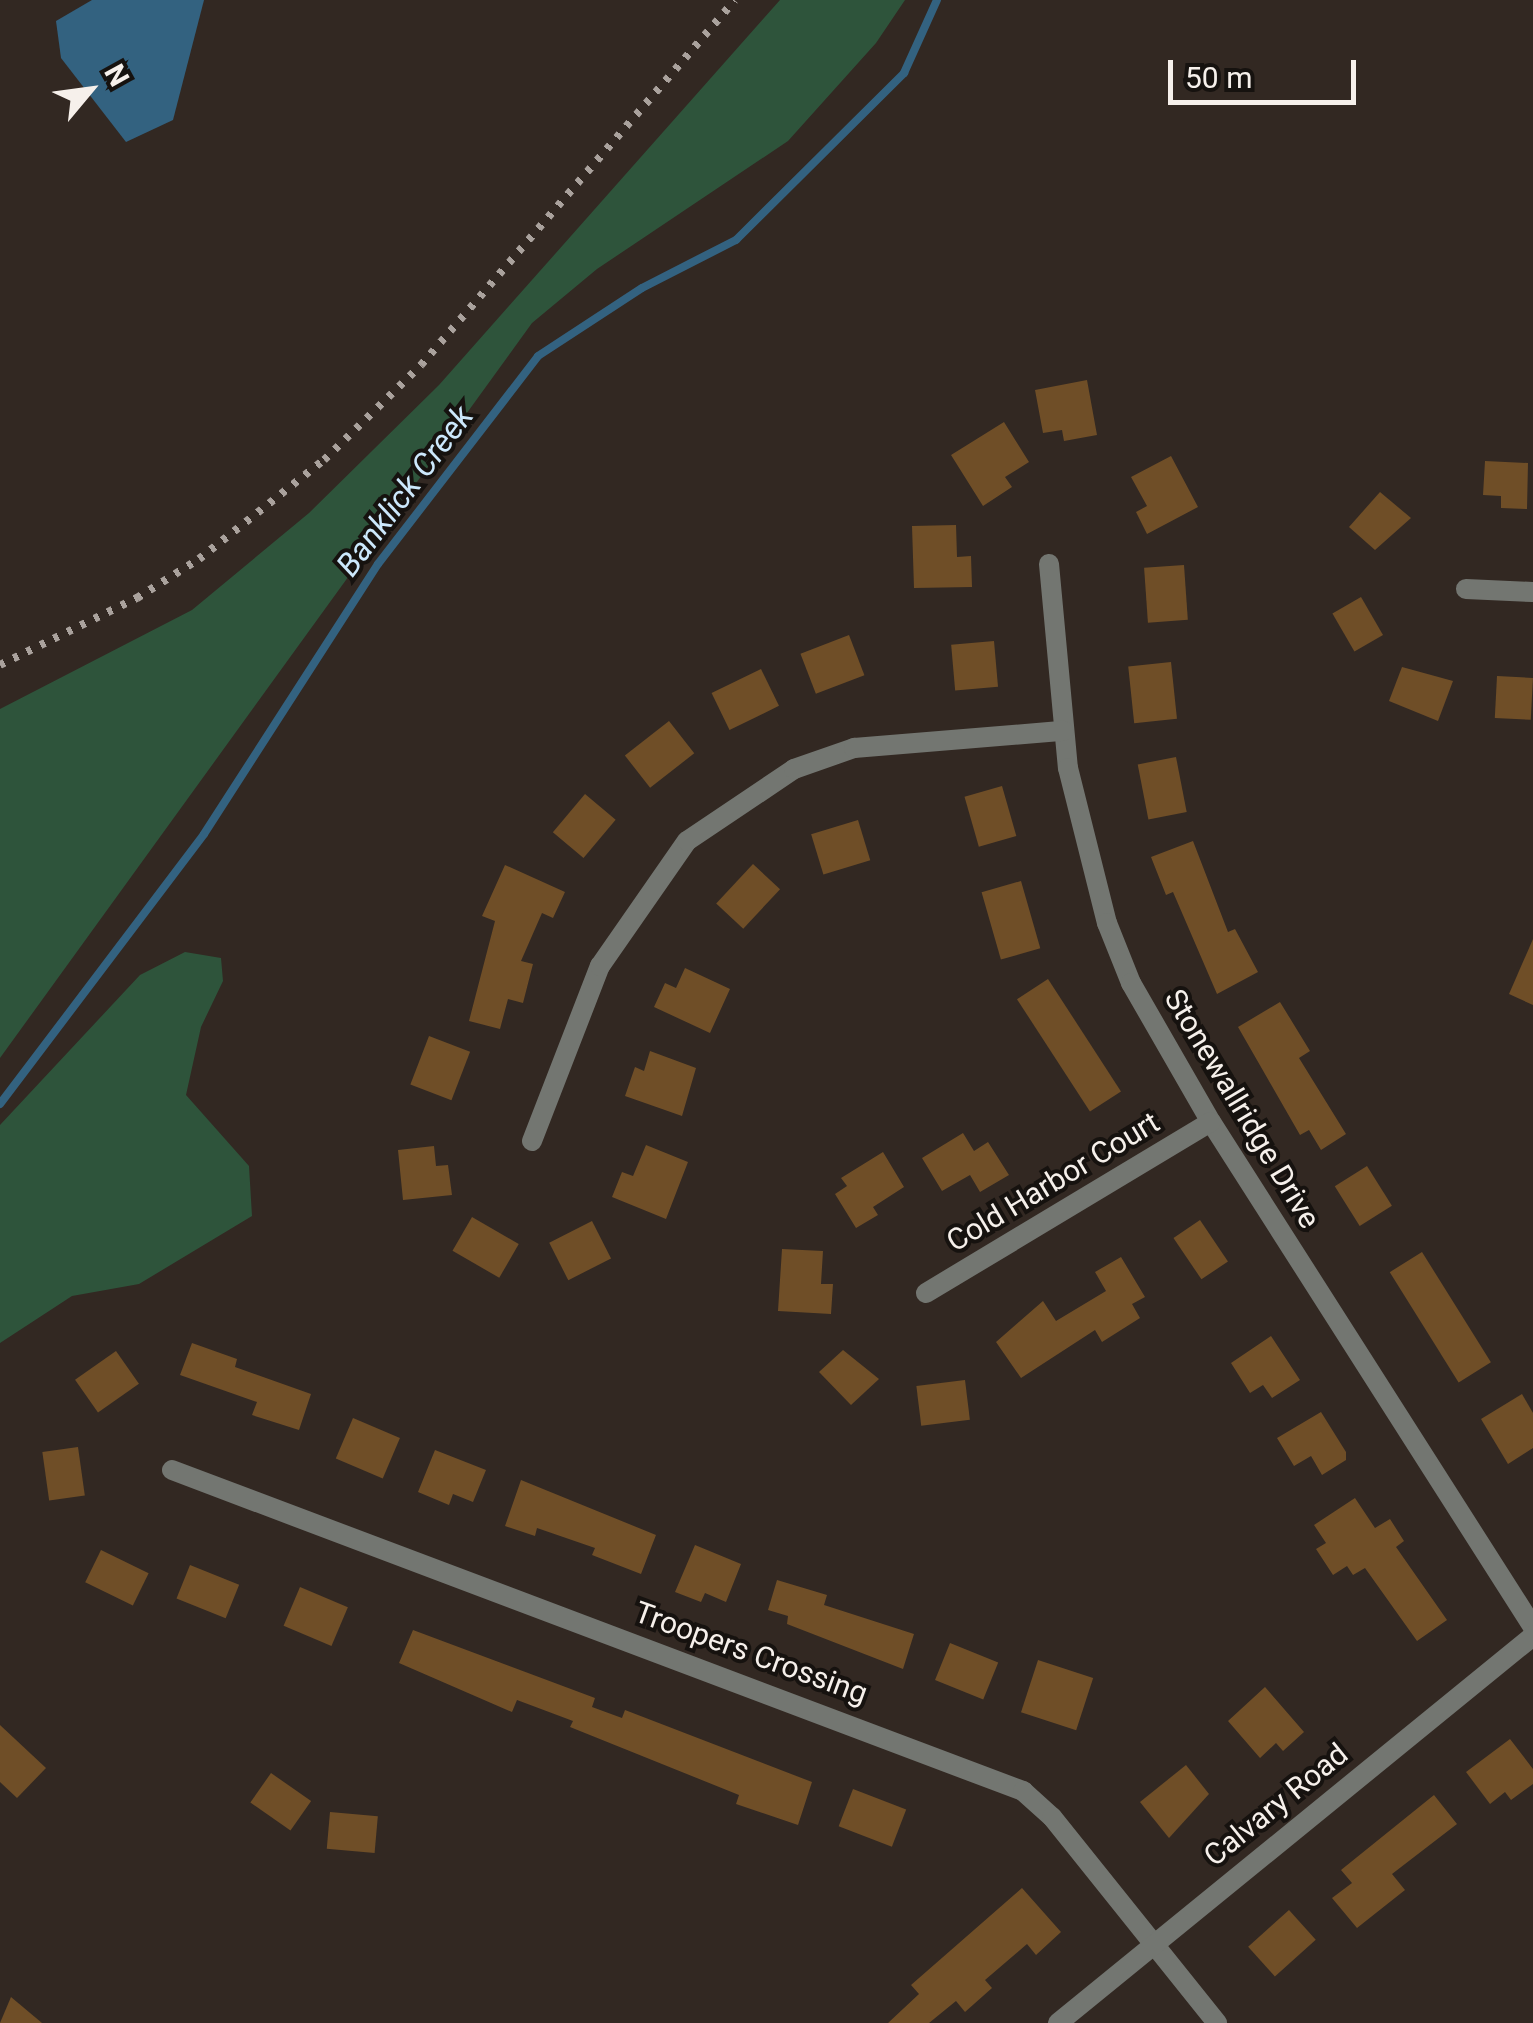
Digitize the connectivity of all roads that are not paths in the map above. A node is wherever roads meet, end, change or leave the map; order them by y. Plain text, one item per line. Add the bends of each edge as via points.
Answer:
1 (1049, 564) dead end
2 (1466, 589) dead end
3 (1533, 592) edge
4 (1063, 731) junction
5 (1211, 1122) junction
6 (532, 1141) dead end
7 (926, 1293) dead end
8 (172, 1470) dead end
9 (1533, 1626) edge
10 (1533, 1636) edge
11 (1154, 1942) junction
12 (1058, 2023) edge
13 (1217, 2023) edge

1 - 4 street, Stonewallridge Drive
2 - 3 street
4 - 5 street, Stonewallridge Drive via 1107,922 1131,984
4 - 6 street via 854,748 794,769 686,841 600,966
5 - 7 street, Cold Harbor Court
5 - 9 street, Stonewallridge Drive
8 - 11 street, Troopers Crossing via 1023,1791
10 - 11 street, Calvary Road
11 - 12 street, Calvary Road
11 - 13 street, Troopers Crossing

